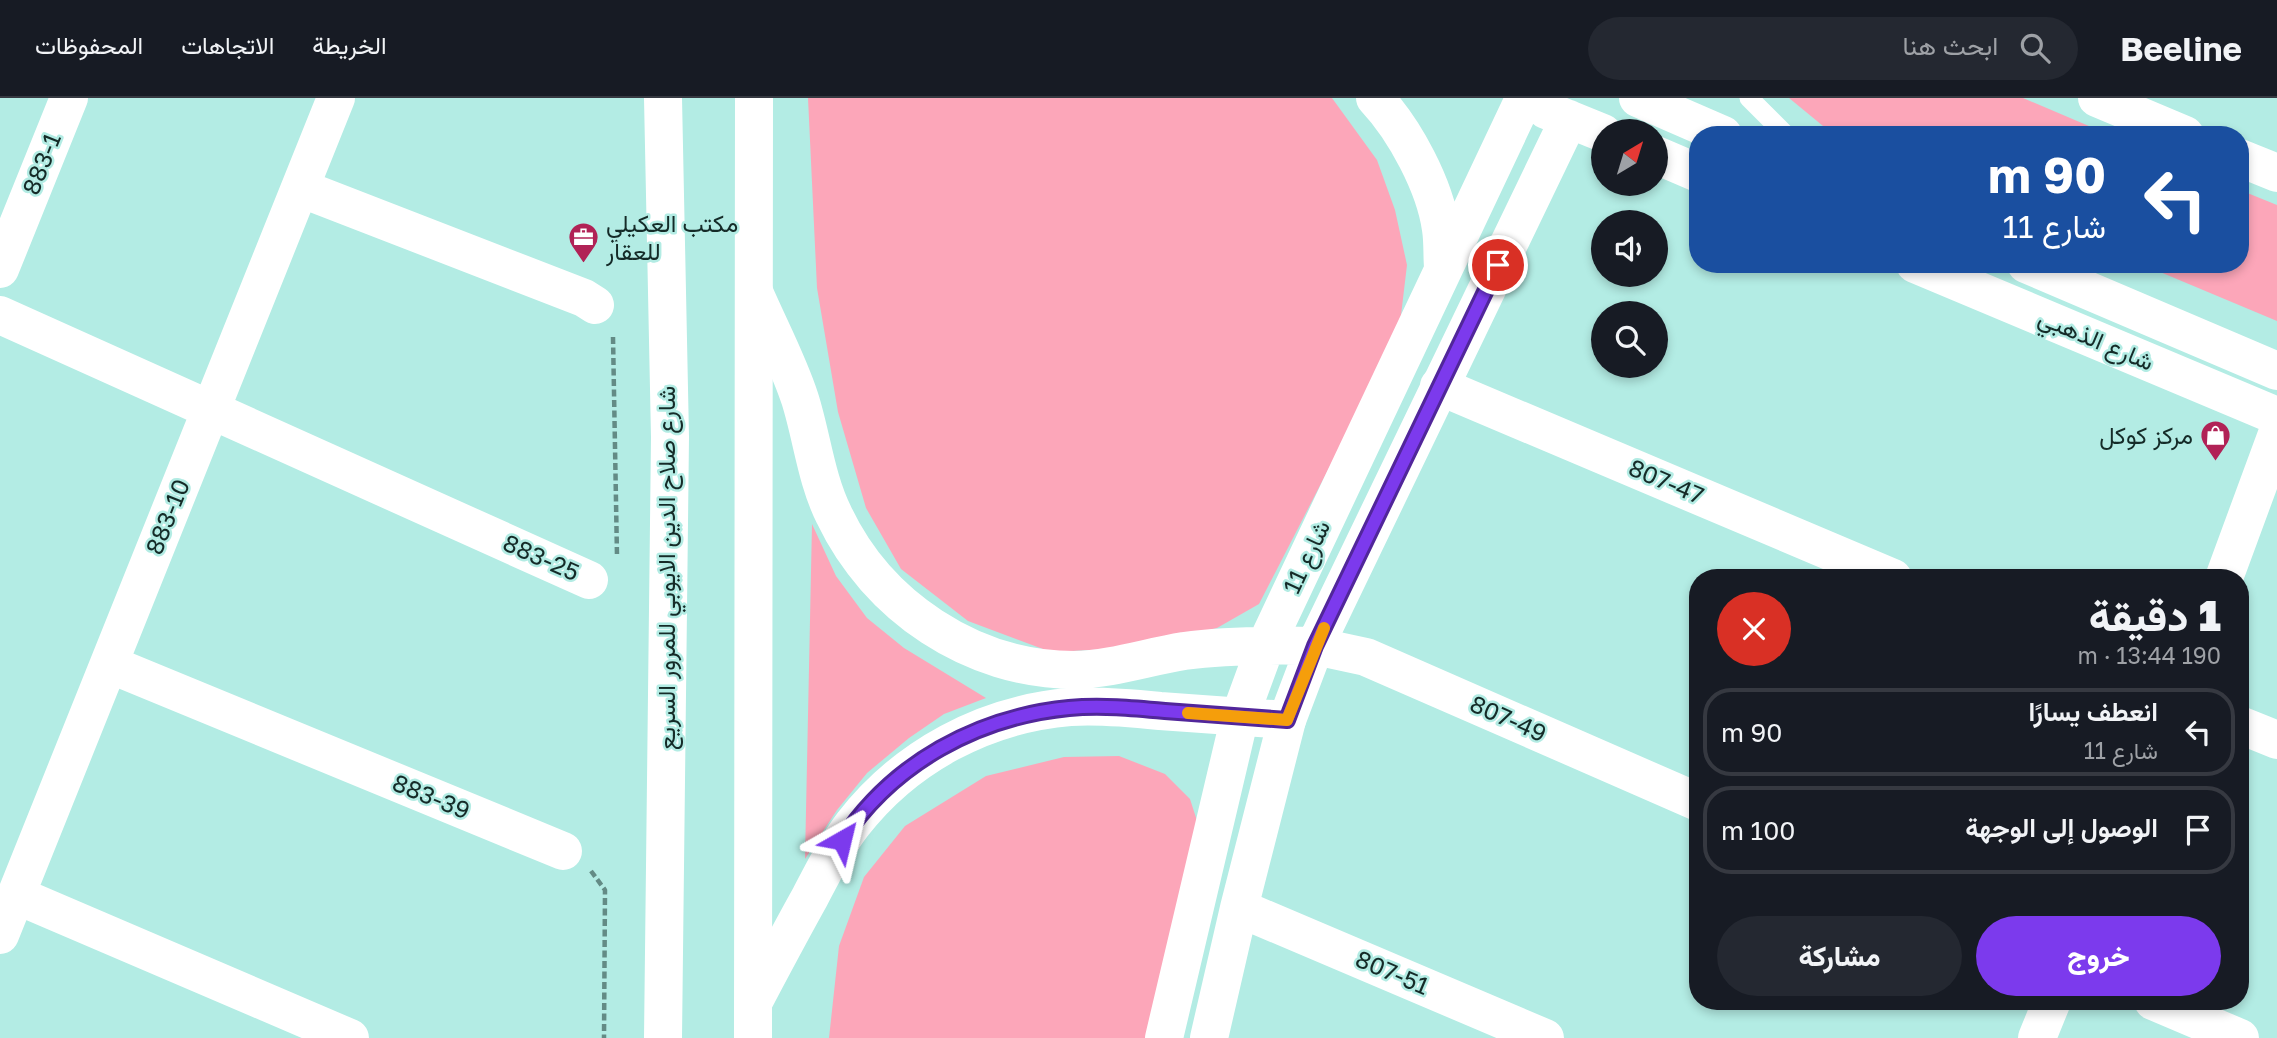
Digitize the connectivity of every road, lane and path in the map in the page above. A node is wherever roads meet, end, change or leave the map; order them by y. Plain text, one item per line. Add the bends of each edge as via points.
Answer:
1 (69, 98) edge
2 (336, 98) edge
3 (663, 98) edge
4 (754, 98) edge
5 (1375, 98) edge
6 (1638, 98) edge
7 (1749, 98) edge
8 (2096, 98) edge
9 (1519, 100) edge
10 (1586, 126) edge
11 (1702, 126) edge
12 (1777, 126) edge
13 (2163, 126) edge
14 (1668, 160) edge
15 (2249, 162) edge
16 (1689, 169) edge
17 (2277, 173) edge
18 (300, 188) junction
19 (0, 269) edge
20 (1443, 269) junction
21 (1936, 273) edge
22 (2047, 273) edge
23 (754, 292) junction
24 (595, 305) joint
25 (0, 315) edge
26 (2277, 371) edge
27 (1439, 386) junction
28 (211, 410) junction
29 (2277, 416) edge
30 (2277, 434) edge
31 (1871, 569) edge
32 (2227, 569) edge
33 (589, 580) joint
34 (1266, 645) junction
35 (1315, 646) junction
36 (109, 664) junction
37 (1240, 716) junction
38 (1287, 720) junction
39 (2249, 729) edge
40 (2277, 740) edge
41 (1689, 798) edge
42 (563, 851) joint
43 (16, 895) junction
44 (1239, 908) junction
45 (0, 935) edge
46 (755, 999) junction
47 (2048, 1010) edge
48 (2174, 1010) edge
49 (349, 1038) edge
50 (604, 1038) edge
51 (663, 1038) edge
52 (753, 1038) edge
53 (1164, 1038) edge
54 (1209, 1038) edge
55 (1545, 1038) edge
56 (2037, 1038) edge
57 (2240, 1038) edge

1 - 19 street, 883-1
2 - 18 street, 883-10
3 - 51 street, شارع صلاح الدين الايوبي للمرور السريع via 670,437
4 - 23 street
5 - 20 street via 1409,144 1428,185 1441,228
6 - 11 street
7 - 12 lane
8 - 13 street
9 - 10 street
9 - 20 street, شارع 11
10 - 27 street, شارع 11
14 - 16 street
15 - 17 street
18 - 24 street
18 - 28 street, 883-10
20 - 34 street, شارع 11
21 - 29 street, شارع الذهبي
22 - 26 street, شارع الذهبي
23 - 34 street, 807-49 via 791,374 821,482 851,549 874,579 931,626 984,654 1074,670 1223,646
23 - 46 street
24 - 33 path, 883-25 via 605,313 612,329 617,572 600,584
25 - 28 street, 883-25
27 - 31 street, 807-47
27 - 35 street, شارع 11
28 - 33 street, 883-25
28 - 36 street, 883-10
30 - 32 street
34 - 35 street, 807-49
34 - 37 street, شارع 11
35 - 38 street, شارع 11
35 - 41 street, 807-49 via 1366,657
36 - 42 street, 883-39
36 - 43 street, 883-10
37 - 38 street
37 - 46 street via 1071,707 1006,719 936,750 876,797 852,825
37 - 53 street, شارع 11
38 - 44 street, شارع 11
39 - 40 street
42 - 50 path via 582,862 605,890
43 - 45 street, 883-10
43 - 49 street
44 - 54 street, شارع 11
44 - 55 street, 807-51
46 - 52 street
47 - 56 street
48 - 57 street

